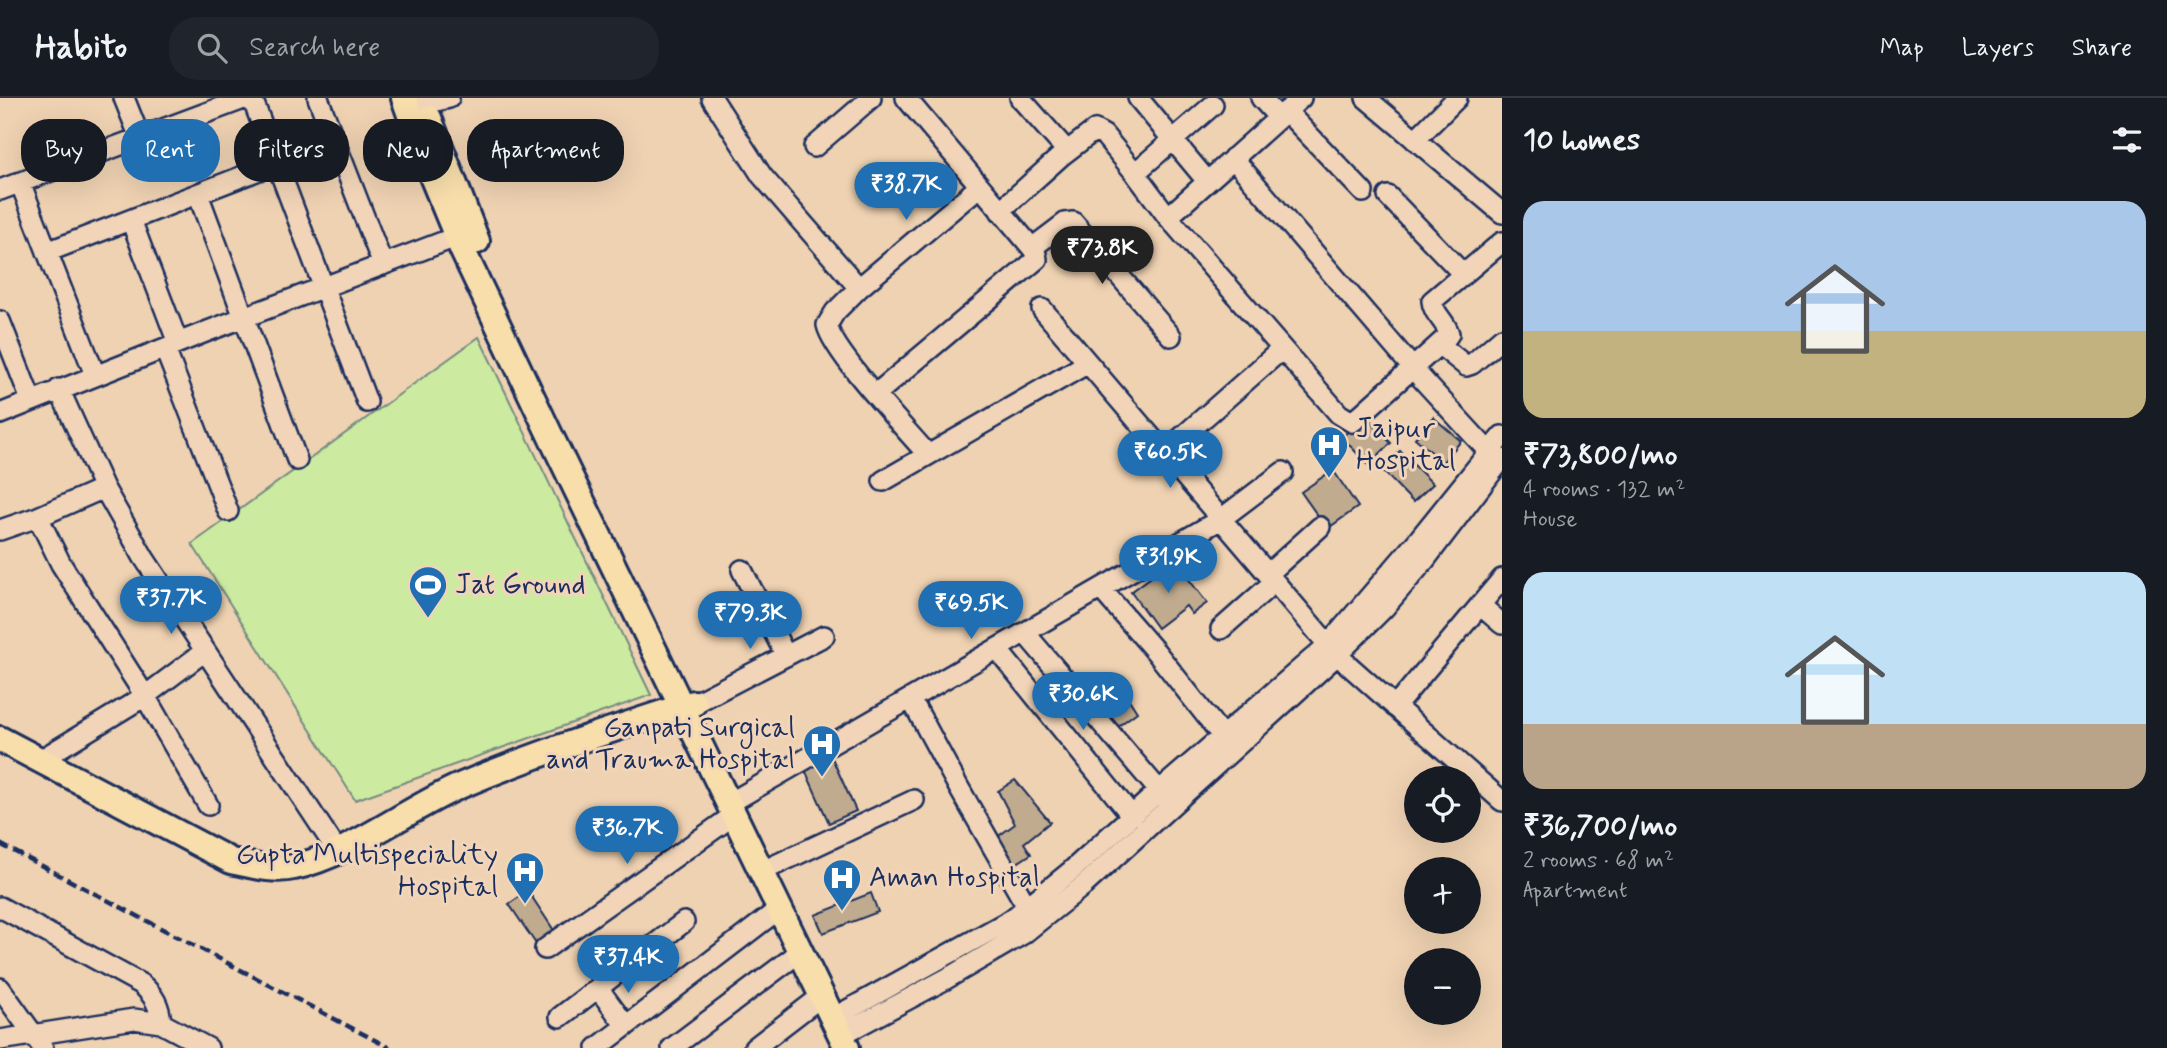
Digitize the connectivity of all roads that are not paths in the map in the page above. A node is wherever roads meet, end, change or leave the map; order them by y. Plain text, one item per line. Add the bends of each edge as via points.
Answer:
1 (124, 98) edge
2 (246, 98) edge
3 (252, 98) edge
4 (318, 98) edge
5 (449, 98) edge
6 (712, 98) edge
7 (906, 98) edge
8 (1020, 98) edge
9 (1138, 98) edge
10 (1261, 98) edge
11 (1301, 98) edge
12 (1366, 98) edge
13 (1457, 98) edge
14 (414, 102) edge
15 (859, 102) edge
16 (1213, 105) dead end
17 (1282, 115) junction
18 (132, 119) edge
19 (190, 119) edge
20 (260, 119) edge
21 (1173, 140) junction
22 (1415, 140) junction
23 (121, 145) edge
24 (814, 147) dead end
25 (1067, 151) junction
26 (1233, 158) junction
27 (1135, 173) junction
28 (234, 180) edge
29 (1207, 181) junction
30 (20, 182) junction
31 (284, 182) edge
32 (980, 186) junction
33 (0, 190) edge
34 (1363, 192) dead end
35 (198, 194) junction
36 (1388, 196) dead end
37 (1500, 207) edge
38 (1000, 211) junction
39 (1168, 217) junction
40 (131, 220) junction
41 (465, 234) junction
42 (1502, 242) edge
43 (1032, 248) junction
44 (47, 253) junction
45 (383, 265) junction
46 (1463, 274) junction
47 (324, 287) junction
48 (859, 288) junction
49 (1042, 309) dead end
50 (244, 317) junction
51 (0, 321) edge
52 (1171, 336) dead end
53 (1502, 338) edge
54 (1440, 345) junction
55 (171, 346) junction
56 (5, 347) edge
57 (1282, 349) junction
58 (1088, 363) junction
59 (1414, 367) junction
60 (95, 375) junction
61 (59, 389) junction
62 (876, 394) junction
63 (31, 400) junction
64 (367, 402) dead end
65 (0, 414) edge
66 (1502, 436) edge
67 (1164, 453) junction
68 (928, 455) junction
69 (1496, 456) edge
70 (297, 460) dead end
71 (1283, 472) dead end
72 (883, 481) dead end
73 (104, 488) junction
74 (228, 511) dead end
75 (38, 517) junction
76 (1221, 519) junction
77 (1320, 527) dead end
78 (0, 528) edge
79 (742, 570) dead end
80 (1271, 578) junction
81 (1502, 579) edge
82 (1101, 589) junction
83 (1480, 604) junction
84 (1502, 624) edge
85 (1221, 629) dead end
86 (1025, 633) junction
87 (824, 636) dead end
88 (997, 649) junction
89 (1332, 650) junction
90 (205, 651) junction
91 (786, 656) junction
92 (145, 696) junction
93 (911, 699) junction
94 (688, 705) junction
95 (1395, 707) junction
96 (1223, 737) junction
97 (0, 739) edge
98 (40, 760) junction
99 (1165, 799) junction
100 (914, 800) dead end
101 (1502, 801) edge
102 (208, 805) dead end
103 (737, 806) junction
104 (1132, 816) junction
105 (338, 852) junction
106 (773, 866) junction
107 (0, 906) edge
108 (1027, 907) junction
109 (779, 909) junction
110 (684, 922) dead end
111 (545, 949) dead end
112 (800, 952) junction
113 (0, 988) edge
114 (598, 988) junction
115 (823, 996) junction
116 (560, 1017) dead end
117 (161, 1023) junction
118 (626, 1026) junction
119 (847, 1031) edge
120 (0, 1040) edge
121 (39, 1041) edge
122 (208, 1048) edge
123 (597, 1048) edge
124 (672, 1048) edge
125 (754, 1048) edge

1 - 18 street
2 - 19 street
3 - 20 street
4 - 45 street
5 - 14 street
6 - 48 street via 762,176
7 - 32 street
8 - 25 street
9 - 21 street
10 - 17 street
11 - 17 street
12 - 22 street
13 - 22 street
14 - 41 main road
15 - 24 street
16 - 21 street
17 - 26 street
17 - 34 street
21 - 27 street
21 - 29 street
22 - 37 street
23 - 30 street
25 - 27 street via 1096,130
25 - 38 street
26 - 29 street
26 - 59 street
27 - 39 street
28 - 35 street
29 - 39 street
30 - 33 street
30 - 44 street
31 - 47 street
32 - 38 street
32 - 48 street
35 - 40 street
35 - 50 street
36 - 46 street
38 - 43 street
39 - 57 street
40 - 44 street
40 - 55 street
41 - 45 street
41 - 94 main road via 500,295
42 - 46 street
43 - 52 street via 1073,222
43 - 62 street via 1037,259 1034,263
44 - 60 street
45 - 47 street
46 - 54 street via 1432,301 1432,309 1449,334
47 - 50 street
47 - 64 street
48 - 62 street via 827,325 847,360
49 - 58 street
50 - 55 street
50 - 70 street
51 - 56 street
53 - 54 street via 1466,366
54 - 59 street
55 - 60 street
55 - 74 street
56 - 63 street
57 - 59 street via 1339,414 1352,422
57 - 67 street
58 - 67 street
58 - 68 street
59 - 69 street
60 - 61 street
61 - 63 street
61 - 73 street
62 - 68 street
63 - 65 street
66 - 69 street
67 - 76 street
68 - 72 street
69 - 89 street via 1419,539
71 - 76 street
73 - 75 street
73 - 90 street
75 - 78 street
75 - 92 street via 61,564
76 - 80 street
76 - 82 street
77 - 80 street
79 - 91 street
80 - 85 street
80 - 89 street
81 - 83 street
82 - 86 street
82 - 96 street
83 - 84 street
83 - 95 street
86 - 88 street
86 - 99 street
87 - 91 street
88 - 93 street
88 - 104 street
89 - 95 street
89 - 96 street
89 - 99 street
90 - 92 street
90 - 105 street
91 - 94 street
92 - 98 street
92 - 102 street
93 - 103 street
93 - 108 street
94 - 103 main road
94 - 105 main road via 461,786
95 - 101 street
96 - 99 street
97 - 98 main road
98 - 105 main road via 231,860 292,868
99 - 104 street
99 - 119 street via 1083,886 1023,934
100 - 106 street
103 - 106 main road
103 - 109 main road
103 - 111 street
104 - 108 street
106 - 119 main road
107 - 117 street via 141,984 153,995
108 - 119 street via 937,962
109 - 112 main road
109 - 118 street
110 - 114 street
112 - 115 main road
112 - 124 street
113 - 121 street
114 - 116 street
114 - 118 street
115 - 119 main road
115 - 125 street
117 - 121 street via 134,1020
117 - 122 street
118 - 123 street
120 - 121 street

